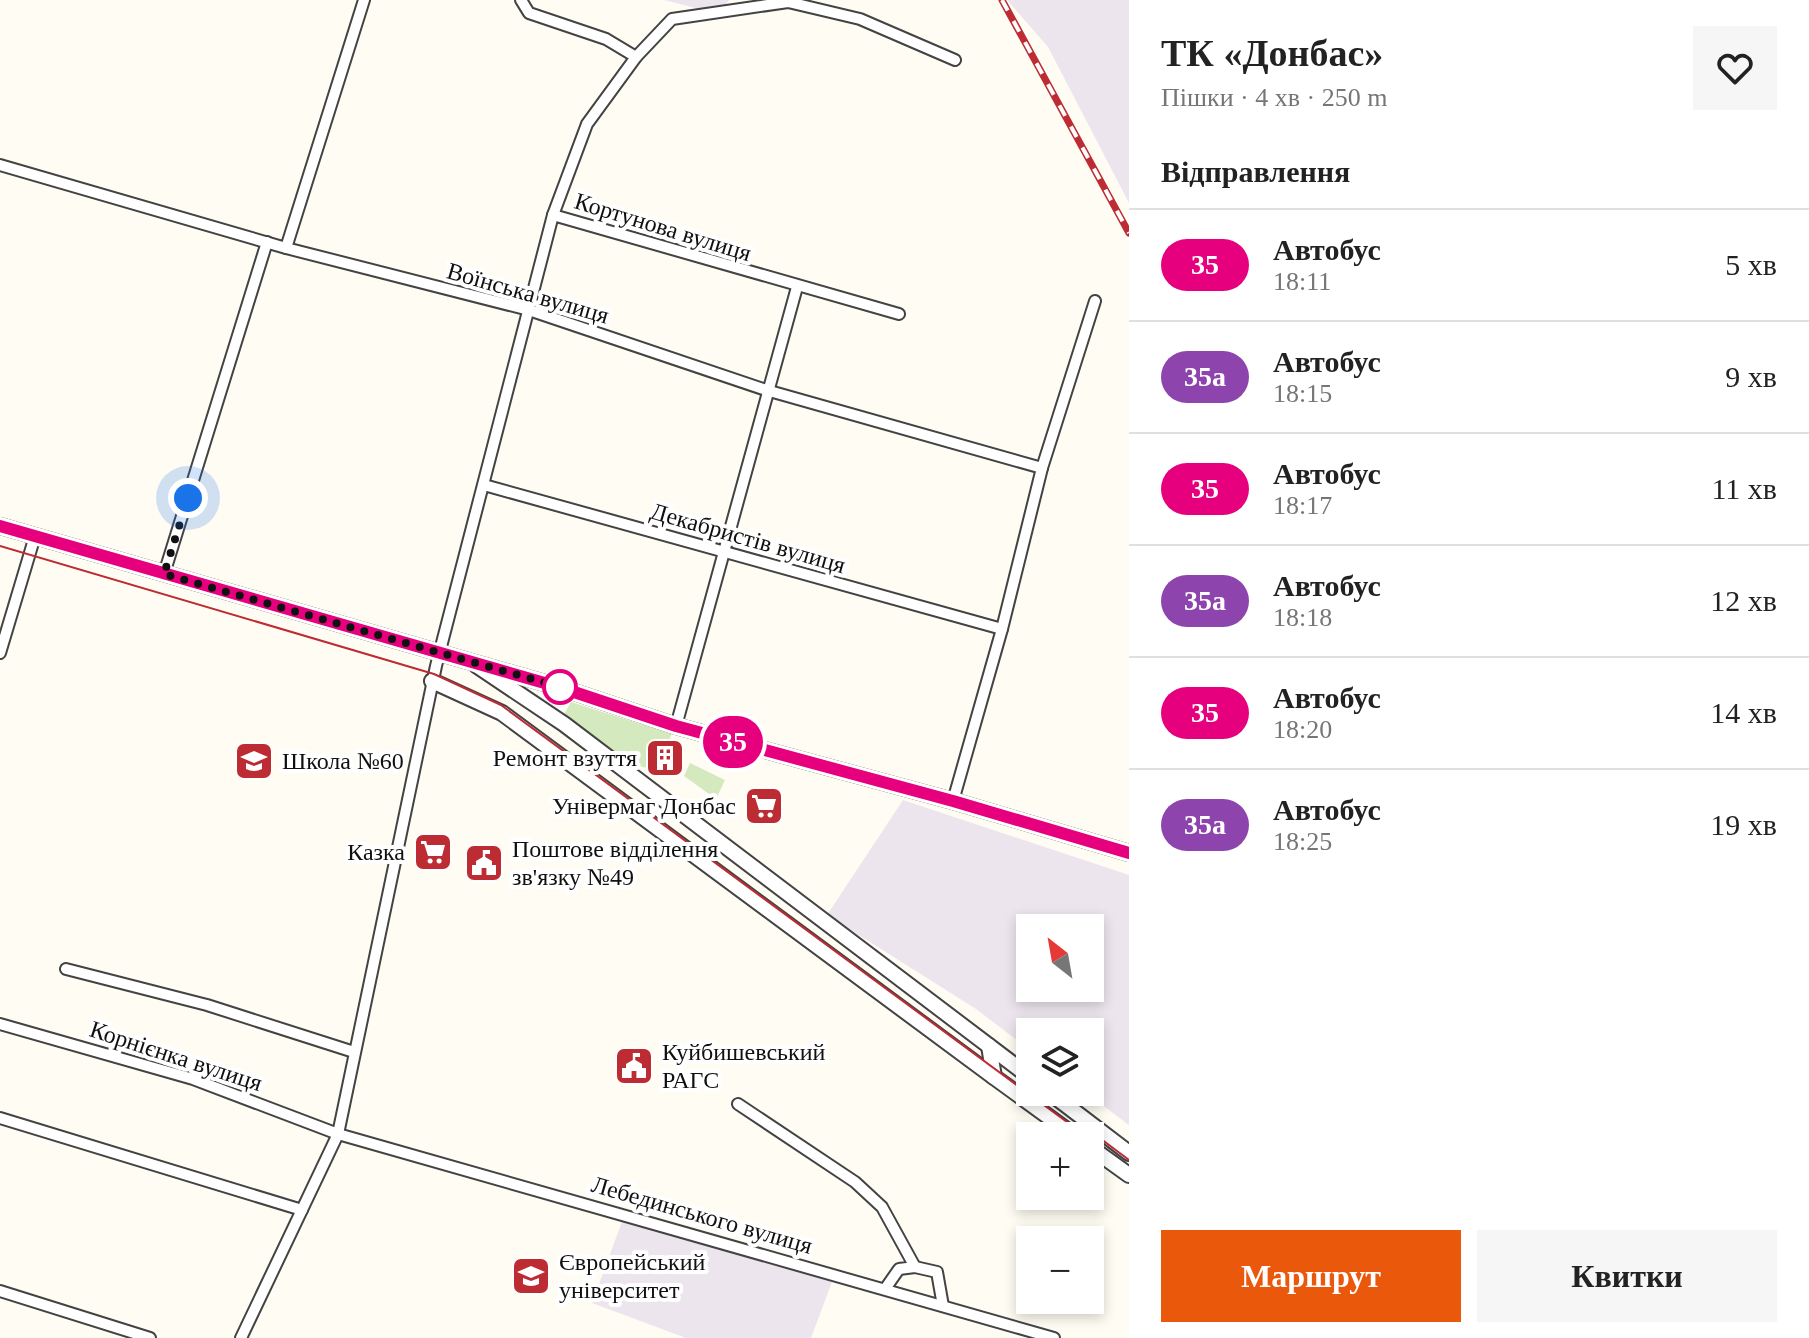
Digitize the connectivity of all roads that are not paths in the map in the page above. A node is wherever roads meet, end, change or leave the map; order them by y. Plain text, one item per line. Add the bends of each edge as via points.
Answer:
1 (364, 0) edge
2 (521, 0) edge
3 (636, 57) junction
4 (955, 60) dead end
5 (0, 165) edge
6 (553, 215) junction
7 (267, 242) junction
8 (286, 248) junction
9 (797, 287) junction
10 (1095, 301) dead end
11 (529, 310) junction
12 (899, 314) dead end
13 (766, 390) junction
14 (1042, 468) junction
15 (484, 485) junction
16 (0, 526) edge
17 (35, 536) junction
18 (722, 551) junction
19 (164, 574) junction
20 (1002, 629) junction
21 (440, 652) junction
22 (0, 653) edge
23 (472, 663) junction
24 (432, 681) junction
25 (676, 726) junction
26 (953, 801) junction
27 (1129, 853) edge
28 (66, 969) dead end
29 (0, 1024) edge
30 (989, 1046) junction
31 (354, 1052) junction
32 (1016, 1066) edge
33 (994, 1077) junction
34 (738, 1104) dead end
35 (1067, 1106) edge
36 (0, 1118) edge
37 (1056, 1122) edge
38 (338, 1134) junction
39 (1129, 1153) edge
40 (1104, 1157) edge
41 (1129, 1175) edge
42 (302, 1210) junction
43 (915, 1267) junction
44 (885, 1289) junction
45 (0, 1291) edge
46 (943, 1306) junction
47 (244, 1337) edge
48 (150, 1338) edge
49 (1054, 1338) edge

1 - 8 street
2 - 3 street via 529,13 606,39
3 - 4 street, Кортунова вулиця via 672,19 788,2 860,19
3 - 6 street, Кортунова вулиця via 587,124
5 - 7 street, Воїнська вулиця
6 - 9 street, Кортунова вулиця
6 - 11 street
7 - 8 street, Воїнська вулиця
7 - 19 street
8 - 11 street, Воїнська вулиця
9 - 12 street, Кортунова вулиця
9 - 13 street
10 - 14 street
11 - 13 street, Воїнська вулиця
11 - 15 street
13 - 14 street, Воїнська вулиця
13 - 18 street
14 - 20 street
15 - 18 street, Декабристів вулиця
15 - 21 street
16 - 17 main road
17 - 19 main road
17 - 22 street
18 - 20 street, Декабристів вулиця
18 - 25 street
19 - 21 main road
20 - 26 street
21 - 23 main road
21 - 24 street
23 - 25 main road
23 - 30 street via 564,724
24 - 31 street
24 - 33 street via 502,713
25 - 26 main road
26 - 27 main road
28 - 31 street via 207,1005
29 - 38 street, Корнієнка вулиця via 193,1079
30 - 32 street
30 - 33 street
31 - 38 street
33 - 37 street
34 - 43 street via 855,1182 882,1207
35 - 39 street
36 - 42 street
38 - 42 street
38 - 44 street, Лебединського вулиця
40 - 41 street
42 - 47 street
43 - 44 street via 899,1269
43 - 46 street via 937,1272
44 - 46 street, Лебединського вулиця
45 - 48 street
46 - 49 street, Лебединського вулиця

